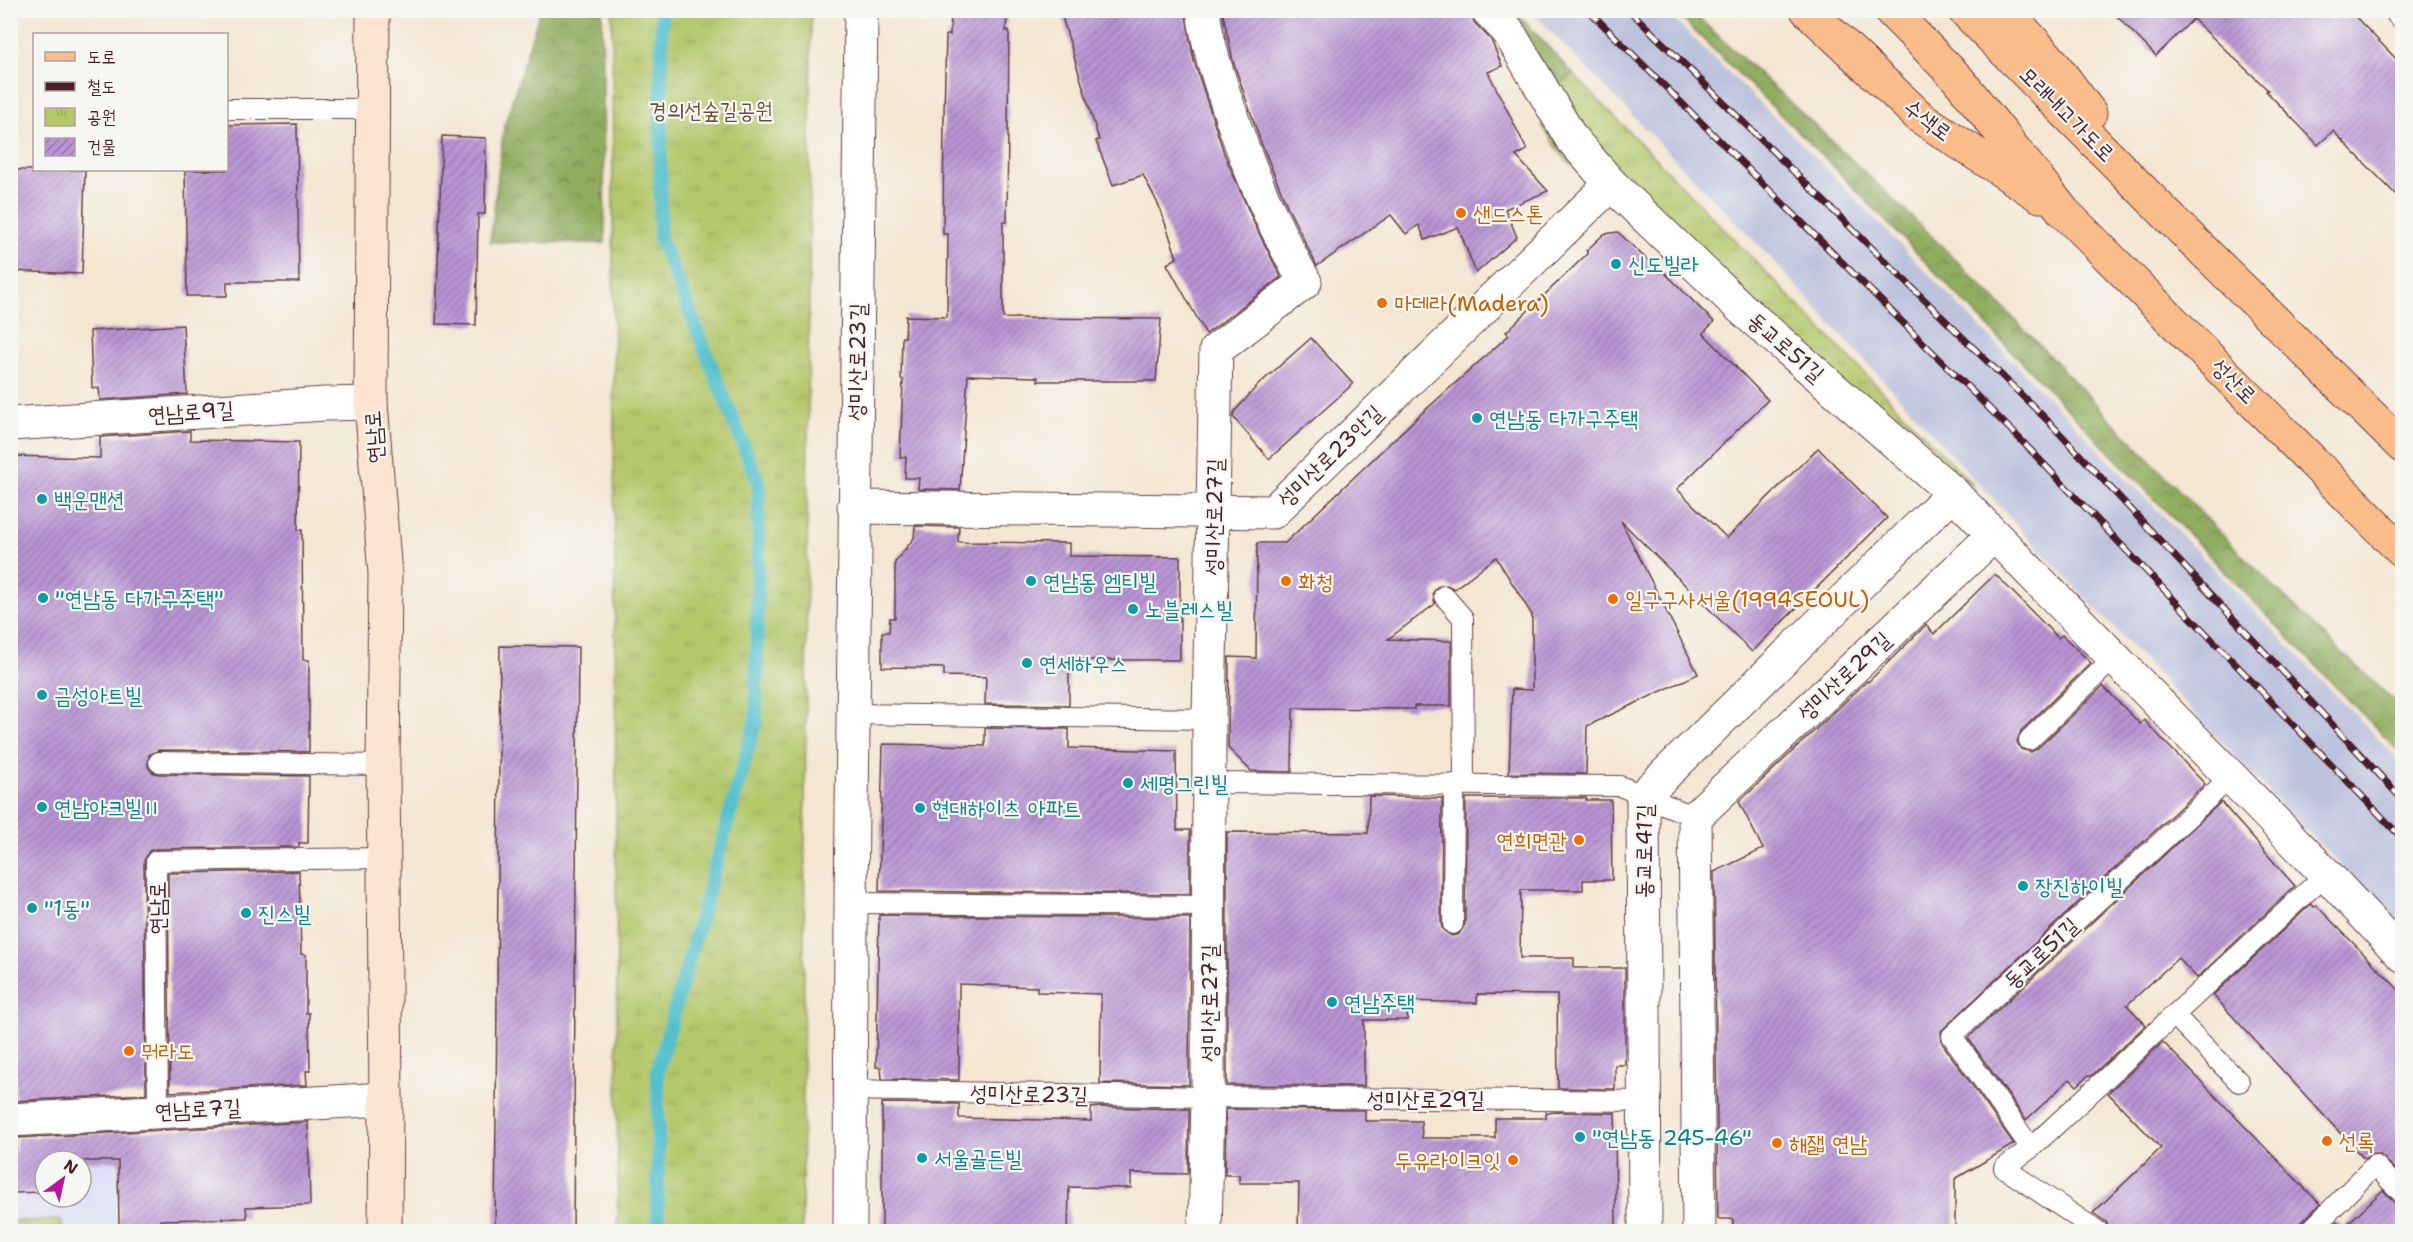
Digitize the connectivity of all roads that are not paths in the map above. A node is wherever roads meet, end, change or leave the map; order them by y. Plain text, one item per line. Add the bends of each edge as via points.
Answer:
1 (373, 10) edge
2 (861, 10) edge
3 (1203, 10) edge
4 (1488, 10) edge
5 (1807, 10) edge
6 (1890, 10) edge
7 (1964, 10) edge
8 (2005, 10) edge
9 (228, 109) edge
10 (372, 109) junction
11 (1611, 184) junction
12 (2064, 212) junction
13 (2169, 217) junction
14 (371, 403) junction
15 (10, 424) edge
16 (2403, 446) edge
17 (1953, 493) junction
18 (854, 507) junction
19 (1214, 513) junction
20 (1993, 536) junction
21 (2403, 551) edge
22 (1444, 596) dead end
23 (2115, 657) junction
24 (853, 714) junction
25 (1209, 719) junction
26 (2029, 740) dead end
27 (159, 762) dead end
28 (383, 765) junction
29 (2231, 777) junction
30 (1210, 783) junction
31 (1459, 784) junction
32 (1643, 796) junction
33 (1695, 817) junction
34 (384, 858) junction
35 (2326, 874) junction
36 (851, 903) junction
37 (1209, 906) junction
38 (1453, 924) dead end
39 (2403, 956) edge
40 (2175, 1016) junction
41 (2239, 1082) dead end
42 (850, 1090) junction
43 (1208, 1097) junction
44 (386, 1099) junction
45 (1643, 1101) junction
46 (158, 1111) junction
47 (10, 1120) edge
48 (2031, 1148) junction
49 (2403, 1194) edge
50 (385, 1232) edge
51 (850, 1232) edge
52 (1205, 1232) edge
53 (1645, 1232) edge
54 (1699, 1232) edge
55 (2099, 1232) edge
56 (2310, 1232) edge

1 - 10 street, 연남로
2 - 18 street, 성미산로23길
3 - 19 street, 성미산로27길 via 1208,45 1240,144 1278,234 1305,282 1216,350
4 - 11 street, 동교로51길 via 1508,31 1571,138
5 - 12 main road, 수색로 via 1920,117
6 - 12 main road via 1958,80
7 - 13 main road, 모래내고가도로
8 - 13 main road via 2052,62
9 - 10 lane
10 - 14 street, 연남로
11 - 17 street, 동교로51길 via 1741,308
11 - 19 street, 성미산로23안길 via 1273,512
12 - 21 main road, 성산로
13 - 16 main road
14 - 15 street, 연남로9길
14 - 28 street, 연남로 via 385,574
17 - 20 street, 동교로51길
17 - 32 street, 동교로41길
18 - 19 street, 성미산로23안길
18 - 24 street, 성미산로23길
19 - 25 street, 성미산로27길
20 - 23 street, 동교로51길
20 - 33 street, 성미산로29길
22 - 31 lane via 1463,618
23 - 26 lane
23 - 29 street, 동교로51길
24 - 25 lane
24 - 36 street, 성미산로23길
25 - 30 street, 성미산로27길
27 - 28 lane
28 - 34 street, 연남로
29 - 35 street, 동교로51길
29 - 48 lane, 동교로51길 via 1952,1036
30 - 31 lane
30 - 37 street, 성미산로27길
31 - 32 lane via 1620,786
31 - 38 lane
32 - 33 lane
32 - 45 street, 동교로41길
33 - 54 street
34 - 44 street, 연남로
34 - 46 lane, 연남로 via 156,861
35 - 39 street, 동교로51길
35 - 40 lane
36 - 37 lane
36 - 42 street, 성미산로23길
37 - 43 street, 성미산로27길
40 - 41 lane
40 - 48 lane
42 - 43 lane, 성미산로23길
42 - 51 street, 성미산로23길
43 - 45 lane, 성미산로29길
43 - 52 street, 성미산로27길
44 - 46 street, 연남로7길
44 - 50 street, 연남로
45 - 53 street, 동교로41길
46 - 47 street, 연남로7길
48 - 55 lane via 2004,1168
49 - 56 lane via 2375,1165

